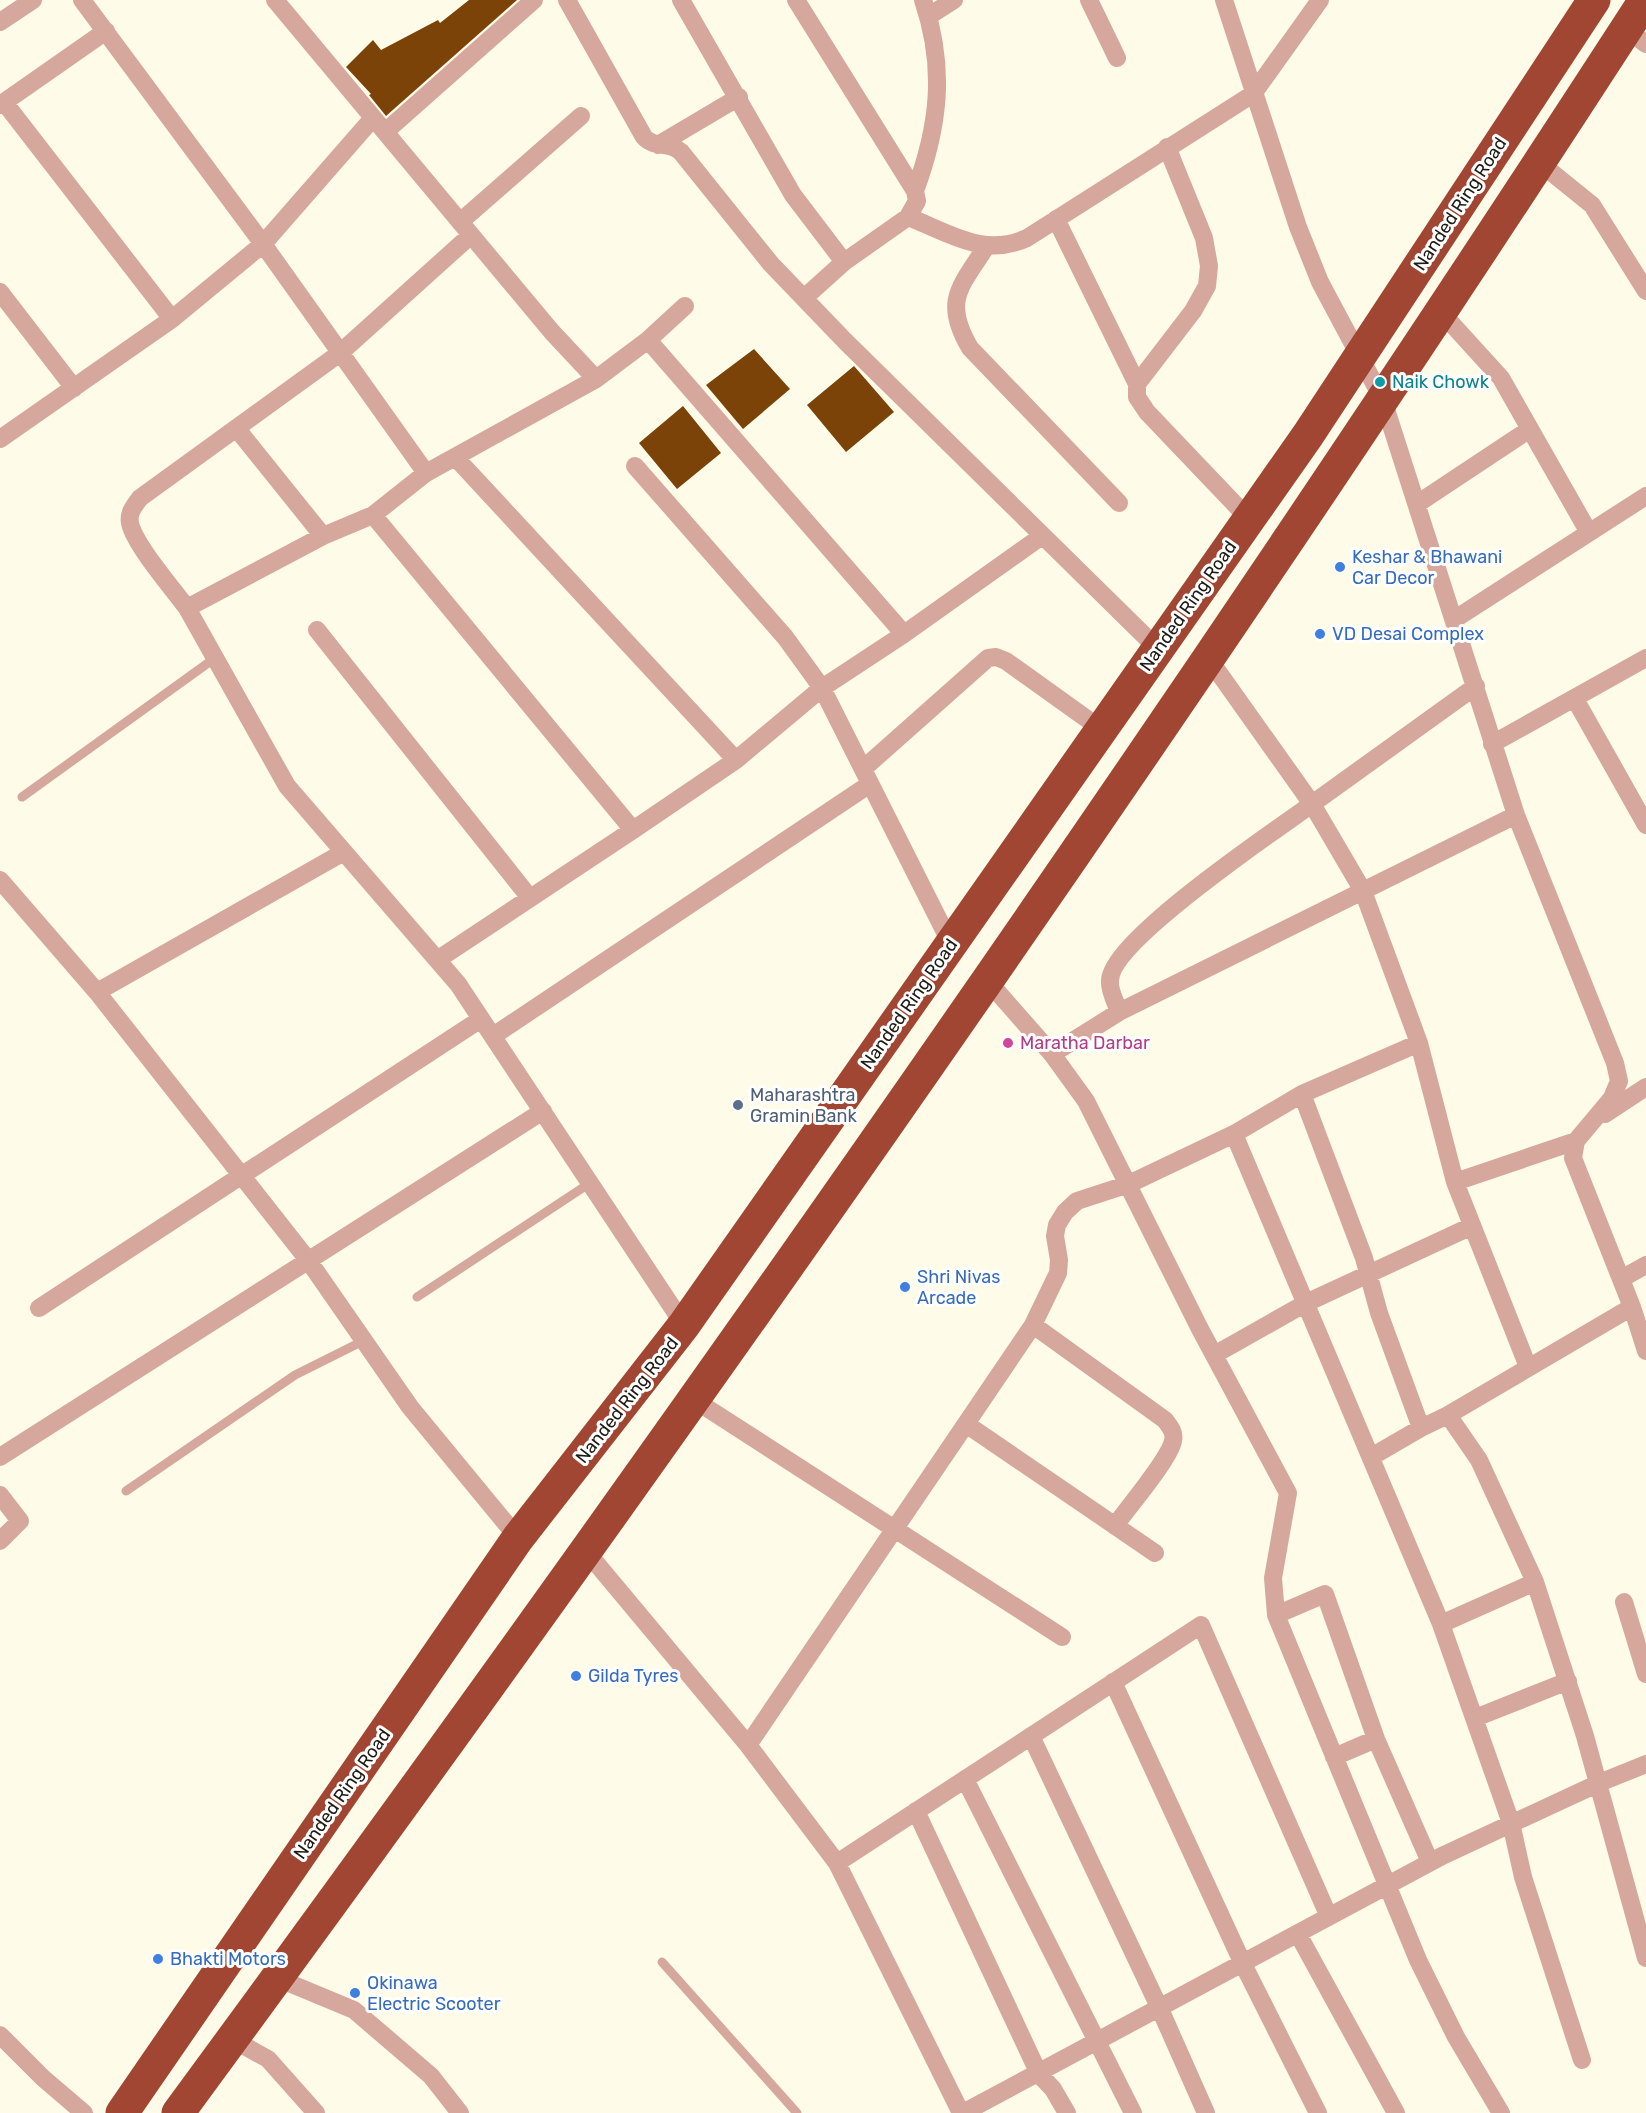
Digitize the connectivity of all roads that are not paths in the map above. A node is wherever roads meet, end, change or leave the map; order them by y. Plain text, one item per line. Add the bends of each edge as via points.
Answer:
1 (33, 0) edge
2 (82, 0) edge
3 (276, 0) edge
4 (534, 0) edge
5 (567, 0) edge
6 (681, 0) edge
7 (796, 0) edge
8 (954, 0) edge
9 (1089, 0) edge
10 (1224, 0) edge
11 (1320, 0) edge
12 (1594, 0) edge
13 (1645, 0) edge
14 (926, 8) edge
15 (0, 22) edge
16 (106, 31) junction
17 (1636, 36) edge
18 (1116, 58) dead end
19 (1252, 94) junction
20 (739, 97) junction
21 (2, 103) edge
22 (581, 116) dead end
23 (379, 125) junction
24 (657, 145) junction
25 (1167, 147) junction
26 (1540, 163) junction
27 (915, 191) junction
28 (908, 217) junction
29 (1056, 219) junction
30 (466, 229) junction
31 (263, 244) junction
32 (986, 247) junction
33 (844, 262) junction
34 (1646, 291) edge
35 (0, 292) edge
36 (804, 298) junction
37 (685, 306) dead end
38 (1442, 312) junction
39 (172, 319) junction
40 (648, 340) junction
41 (340, 353) junction
42 (1359, 357) junction
43 (596, 379) junction
44 (1137, 384) junction
45 (74, 388) junction
46 (1383, 400) junction
47 (237, 429) junction
48 (1530, 429) junction
49 (0, 439) edge
50 (455, 457) junction
51 (635, 466) dead end
52 (426, 473) junction
53 (1646, 496) edge
54 (1119, 504) dead end
55 (1417, 504) junction
56 (373, 515) junction
57 (1249, 519) junction
58 (1588, 531) junction
59 (323, 536) junction
60 (1042, 536) junction
61 (187, 608) junction
62 (1455, 619) junction
63 (317, 630) dead end
64 (904, 634) junction
65 (1158, 649) junction
66 (215, 658) junction
67 (1646, 658) edge
68 (1209, 659) junction
69 (1476, 686) junction
70 (822, 688) junction
71 (1575, 699) junction
72 (1101, 729) junction
73 (1492, 744) junction
74 (736, 760) junction
75 (867, 776) junction
76 (22, 797) dead end
77 (1312, 804) junction
78 (1516, 815) junction
79 (1646, 825) edge
80 (633, 830) junction
81 (345, 852) junction
82 (0, 880) edge
83 (1363, 891) junction
84 (530, 898) junction
85 (951, 944) junction
86 (437, 960) junction
87 (987, 980) junction
88 (97, 992) junction
89 (1119, 1012) junction
90 (481, 1018) junction
91 (493, 1036) junction
92 (1419, 1043) junction
93 (1052, 1054) junction
94 (1646, 1087) edge
95 (1302, 1094) junction
96 (543, 1111) junction
97 (1591, 1122) junction
98 (1234, 1134) junction
99 (1576, 1141) junction
100 (242, 1176) junction
101 (1455, 1182) junction
102 (590, 1183) junction
103 (1129, 1184) junction
104 (1472, 1226) junction
105 (308, 1260) junction
106 (1646, 1265) edge
107 (1368, 1273) junction
108 (1621, 1279) junction
109 (417, 1297) dead end
110 (1306, 1303) junction
111 (1632, 1307) junction
112 (39, 1308) dead end
113 (684, 1325) junction
114 (1033, 1325) junction
115 (365, 1340) junction
116 (1646, 1351) edge
117 (1214, 1354) junction
118 (1528, 1367) junction
119 (693, 1399) junction
120 (1448, 1415) junction
121 (966, 1424) junction
122 (1421, 1428) junction
123 (0, 1457) edge
124 (1371, 1457) junction
125 (126, 1491) dead end
126 (0, 1495) edge
127 (1115, 1526) junction
128 (895, 1529) junction
129 (518, 1538) junction
130 (0, 1541) edge
131 (586, 1551) junction
132 (1155, 1553) dead end
133 (1535, 1582) junction
134 (1624, 1602) dead end
135 (1276, 1615) junction
136 (1441, 1624) junction
137 (1062, 1637) dead end
138 (1646, 1674) edge
139 (1568, 1681) junction
140 (1113, 1682) junction
141 (1475, 1718) junction
142 (1031, 1736) junction
143 (1376, 1739) junction
144 (748, 1745) junction
145 (1334, 1757) junction
146 (1646, 1764) edge
147 (965, 1779) junction
148 (1599, 1783) junction
149 (916, 1811) junction
150 (1511, 1823) junction
151 (1430, 1862) junction
152 (837, 1863) junction
153 (1387, 1885) junction
154 (1329, 1917) junction
155 (1298, 1934) junction
156 (1646, 1958) edge
157 (662, 1962) dead end
158 (1244, 1965) junction
159 (277, 1978) junction
160 (1160, 2009) junction
161 (0, 2035) edge
162 (232, 2040) junction
163 (1098, 2043) junction
164 (1582, 2060) dead end
165 (1039, 2074) junction
166 (84, 2113) edge
167 (122, 2113) edge
168 (178, 2113) edge
169 (316, 2113) edge
170 (460, 2113) edge
171 (797, 2113) edge
172 (962, 2113) edge
173 (1067, 2113) edge
174 (1133, 2113) edge
175 (1206, 2113) edge
176 (1318, 2113) edge
177 (1396, 2113) edge
178 (1501, 2113) edge

1 - 15 street
2 - 16 street
3 - 23 street
4 - 23 street
5 - 24 street via 644,137
6 - 20 street
7 - 27 street
8 - 14 street
9 - 18 street
10 - 19 street
11 - 19 street
12 - 42 highway, Nanded Ring Road
13 - 17 highway
14 - 27 street via 939,72 930,150
16 - 21 street
16 - 31 street
17 - 26 highway
19 - 25 street
19 - 42 street via 1316,271
20 - 24 street
20 - 33 street via 793,195
21 - 39 street
22 - 30 street
23 - 30 street
23 - 31 street
24 - 36 street via 670,144 681,152 771,264
25 - 29 street
25 - 44 street via 1204,238 1209,266 1207,286 1193,311
26 - 34 street via 1593,205
26 - 38 highway
27 - 28 street via 917,201
28 - 32 street
28 - 33 street
29 - 32 street via 1009,246
29 - 44 street
30 - 41 street
30 - 43 street
31 - 39 street
31 - 41 street
32 - 54 street via 964,281 954,306 958,327 970,348
33 - 36 street
35 - 45 street
36 - 60 street
37 - 40 street
38 - 46 highway
38 - 48 street via 1502,378
39 - 45 street
40 - 43 street
40 - 64 street
41 - 47 street
41 - 52 street
42 - 46 street
42 - 57 highway, Nanded Ring Road
43 - 50 street
44 - 57 street via 1137,397 1147,412
45 - 49 street
46 - 55 street
46 - 68 highway
47 - 59 street
47 - 61 street via 140,498 131,510 135,536
48 - 55 street
48 - 58 street
50 - 52 street
50 - 74 street
51 - 70 street via 785,638
52 - 56 street
53 - 58 street
55 - 62 street
56 - 59 street
56 - 80 street
57 - 65 highway, Nanded Ring Road
58 - 62 street
59 - 61 street
60 - 64 street
60 - 65 street
61 - 66 street
62 - 69 street
63 - 84 street
64 - 70 street
65 - 72 highway, Nanded Ring Road
66 - 76 lane
66 - 81 street via 287,786
67 - 71 street
68 - 77 street
68 - 87 highway
69 - 73 street
69 - 77 street
70 - 74 street
70 - 75 street
71 - 73 street
71 - 79 street
72 - 75 street via 1006,661 988,658
72 - 85 highway, Nanded Ring Road
73 - 78 street
74 - 80 street
75 - 85 street
75 - 91 street
77 - 83 street
77 - 89 street via 1211,878 1129,947 1115,965 1110,981
78 - 83 street
78 - 97 street via 1616,1063 1618,1082 1612,1098
80 - 84 street
81 - 86 street
81 - 88 street
82 - 88 street
83 - 89 street
83 - 92 street
84 - 86 street
85 - 113 highway, Nanded Ring Road
86 - 90 street
87 - 93 street
87 - 119 highway
88 - 100 street
89 - 93 street
90 - 91 street
90 - 100 street
91 - 96 street
92 - 95 street
92 - 101 street
93 - 103 street via 1086,1101
94 - 97 street
95 - 98 street
95 - 107 street
96 - 102 street
96 - 105 street
97 - 99 street
98 - 103 street
98 - 110 street
99 - 101 street
99 - 108 street via 1573,1158
100 - 105 street
100 - 112 street
101 - 104 street
102 - 109 lane
102 - 113 street
103 - 114 street via 1077,1201 1065,1212 1055,1236 1058,1273
103 - 117 street
104 - 107 street
104 - 118 street
105 - 115 street
105 - 123 street
106 - 108 street
107 - 110 street
107 - 122 street
108 - 111 street
110 - 117 street
110 - 124 street
111 - 116 street
111 - 118 street
113 - 129 highway, Nanded Ring Road
114 - 121 street
114 - 127 street via 1165,1420 1173,1430 1166,1455
115 - 125 lane via 296,1375
115 - 129 street via 410,1407
117 - 135 street via 1288,1493 1274,1578
118 - 120 street
119 - 128 street
119 - 131 highway
120 - 122 street
120 - 133 street via 1479,1460
121 - 127 street
121 - 128 street
122 - 124 street
124 - 136 street
126 - 130 street via 20,1521
127 - 132 street
128 - 137 street
128 - 144 street
129 - 167 highway, Nanded Ring Road
131 - 144 street
131 - 159 highway
133 - 136 street
133 - 139 street
134 - 138 street
135 - 143 street via 1325,1594
135 - 145 street
136 - 141 street
139 - 141 street
139 - 148 street
140 - 142 street
140 - 154 street via 1201,1625
140 - 158 street
141 - 150 street
142 - 147 street
142 - 160 street
143 - 145 street
143 - 151 street
144 - 152 street
145 - 153 street
146 - 148 street
147 - 149 street
147 - 163 street
148 - 150 street
148 - 156 street
149 - 152 street
149 - 165 street
150 - 151 street
150 - 164 street via 1523,1877
151 - 153 street
152 - 172 street
153 - 154 street
153 - 178 street via 1456,2037
154 - 155 street
155 - 158 street
155 - 177 street
157 - 171 lane
158 - 160 street
158 - 176 street
159 - 162 highway
159 - 170 street via 354,2010 431,2076
160 - 163 street
160 - 175 street
161 - 166 street
162 - 168 highway
162 - 169 street via 268,2059
163 - 165 street
163 - 174 street
165 - 172 street
165 - 173 street

